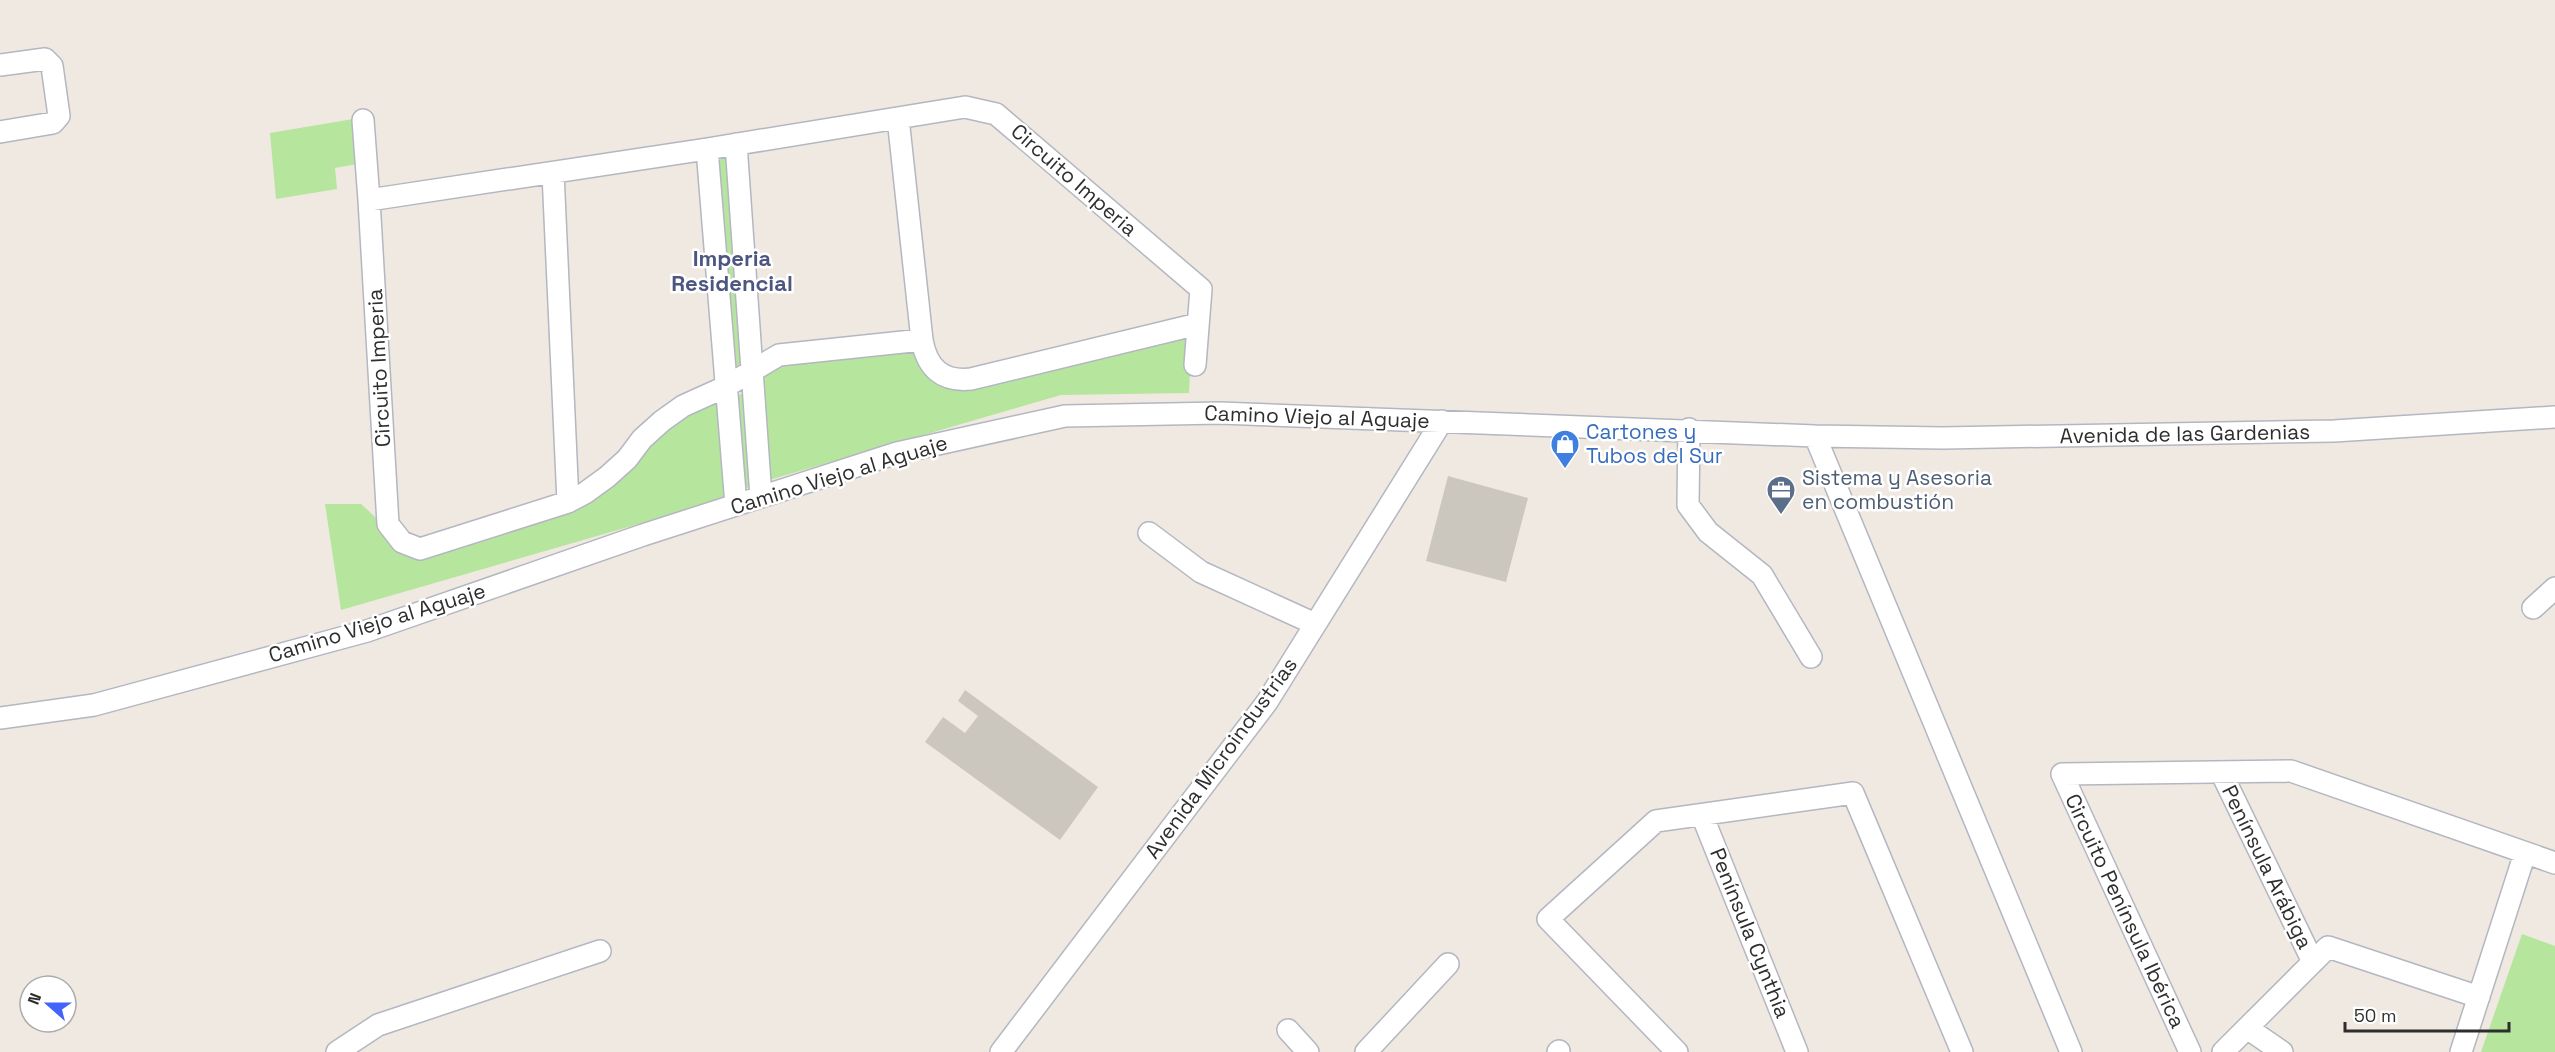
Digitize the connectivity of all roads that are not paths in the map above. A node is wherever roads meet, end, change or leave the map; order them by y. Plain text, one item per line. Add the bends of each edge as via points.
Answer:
1 (0, 65) edge
2 (898, 118) junction
3 (363, 120) dead end
4 (0, 132) edge
5 (736, 144) junction
6 (707, 149) junction
7 (553, 173) junction
8 (369, 200) junction
9 (1198, 324) junction
10 (922, 340) junction
11 (1195, 365) dead end
12 (754, 368) junction
13 (725, 387) junction
14 (2555, 417) edge
15 (1442, 421) junction
16 (1689, 429) junction
17 (1815, 436) junction
18 (761, 497) junction
19 (568, 502) junction
20 (736, 505) junction
21 (1149, 533) dead end
22 (2555, 588) edge
23 (2532, 608) dead end
24 (1315, 624) junction
25 (1810, 657) dead end
26 (0, 718) edge
27 (2221, 772) junction
28 (1702, 815) junction
29 (2525, 853) junction
30 (2555, 863) edge
31 (600, 951) dead end
32 (2320, 955) junction
33 (1448, 964) dead end
34 (2479, 997) junction
35 (2247, 1028) junction
36 (1288, 1030) dead end
37 (337, 1052) edge
38 (1001, 1052) edge
39 (1308, 1052) edge
40 (1366, 1052) edge
41 (1677, 1052) edge
42 (1797, 1052) edge
43 (1962, 1052) edge
44 (2071, 1052) edge
45 (2190, 1052) edge
46 (2223, 1052) edge
47 (2282, 1052) edge
48 (2461, 1052) edge

1 - 4 street via 45,59 52,66 59,116 53,123
2 - 5 street, Circuito Imperia
2 - 9 street, Circuito Imperia via 965,107 996,114 1201,289
2 - 10 street
3 - 8 street
5 - 6 street, Circuito Imperia
5 - 12 street
6 - 7 street, Circuito Imperia
6 - 13 street
7 - 8 street, Circuito Imperia
7 - 19 street
8 - 19 street, Circuito Imperia via 388,524 402,542 420,549
9 - 10 street via 953,381 935,370 924,353
9 - 11 street, Circuito Imperia
10 - 12 street, Circuito Imperia via 779,355
12 - 13 street, Circuito Imperia
12 - 18 street
13 - 19 street, Circuito Imperia via 683,406 662,421 607,477
13 - 20 street
14 - 17 street, Avenida de las Gardenias via 2334,431 1943,438
15 - 16 street, Camino Viejo al Aguaje
15 - 18 street, Camino Viejo al Aguaje via 1220,413 1065,416 897,453
15 - 24 street, Avenida Microindustrias
16 - 17 street, Camino Viejo al Aguaje
16 - 25 street via 1688,505 1708,532 1762,575
17 - 44 street
18 - 20 street, Camino Viejo al Aguaje
20 - 26 street, Camino Viejo al Aguaje via 367,631 94,705
21 - 24 street via 1201,572
22 - 23 street
24 - 38 street, Avenida Microindustrias via 1267,702
27 - 29 street, Circuito Península Ibérica via 2290,771
27 - 32 street, Península Arábiga
27 - 45 street, Circuito Península Ibérica via 2062,774
28 - 41 street via 1656,821 1548,919
28 - 42 street, Península Cynthia
28 - 43 street via 1853,793
29 - 30 street, Circuito Península Ibérica
29 - 34 street
31 - 37 street via 378,1025
32 - 34 street
32 - 35 street
33 - 40 street
34 - 48 street
35 - 46 street
35 - 47 street
36 - 39 street

